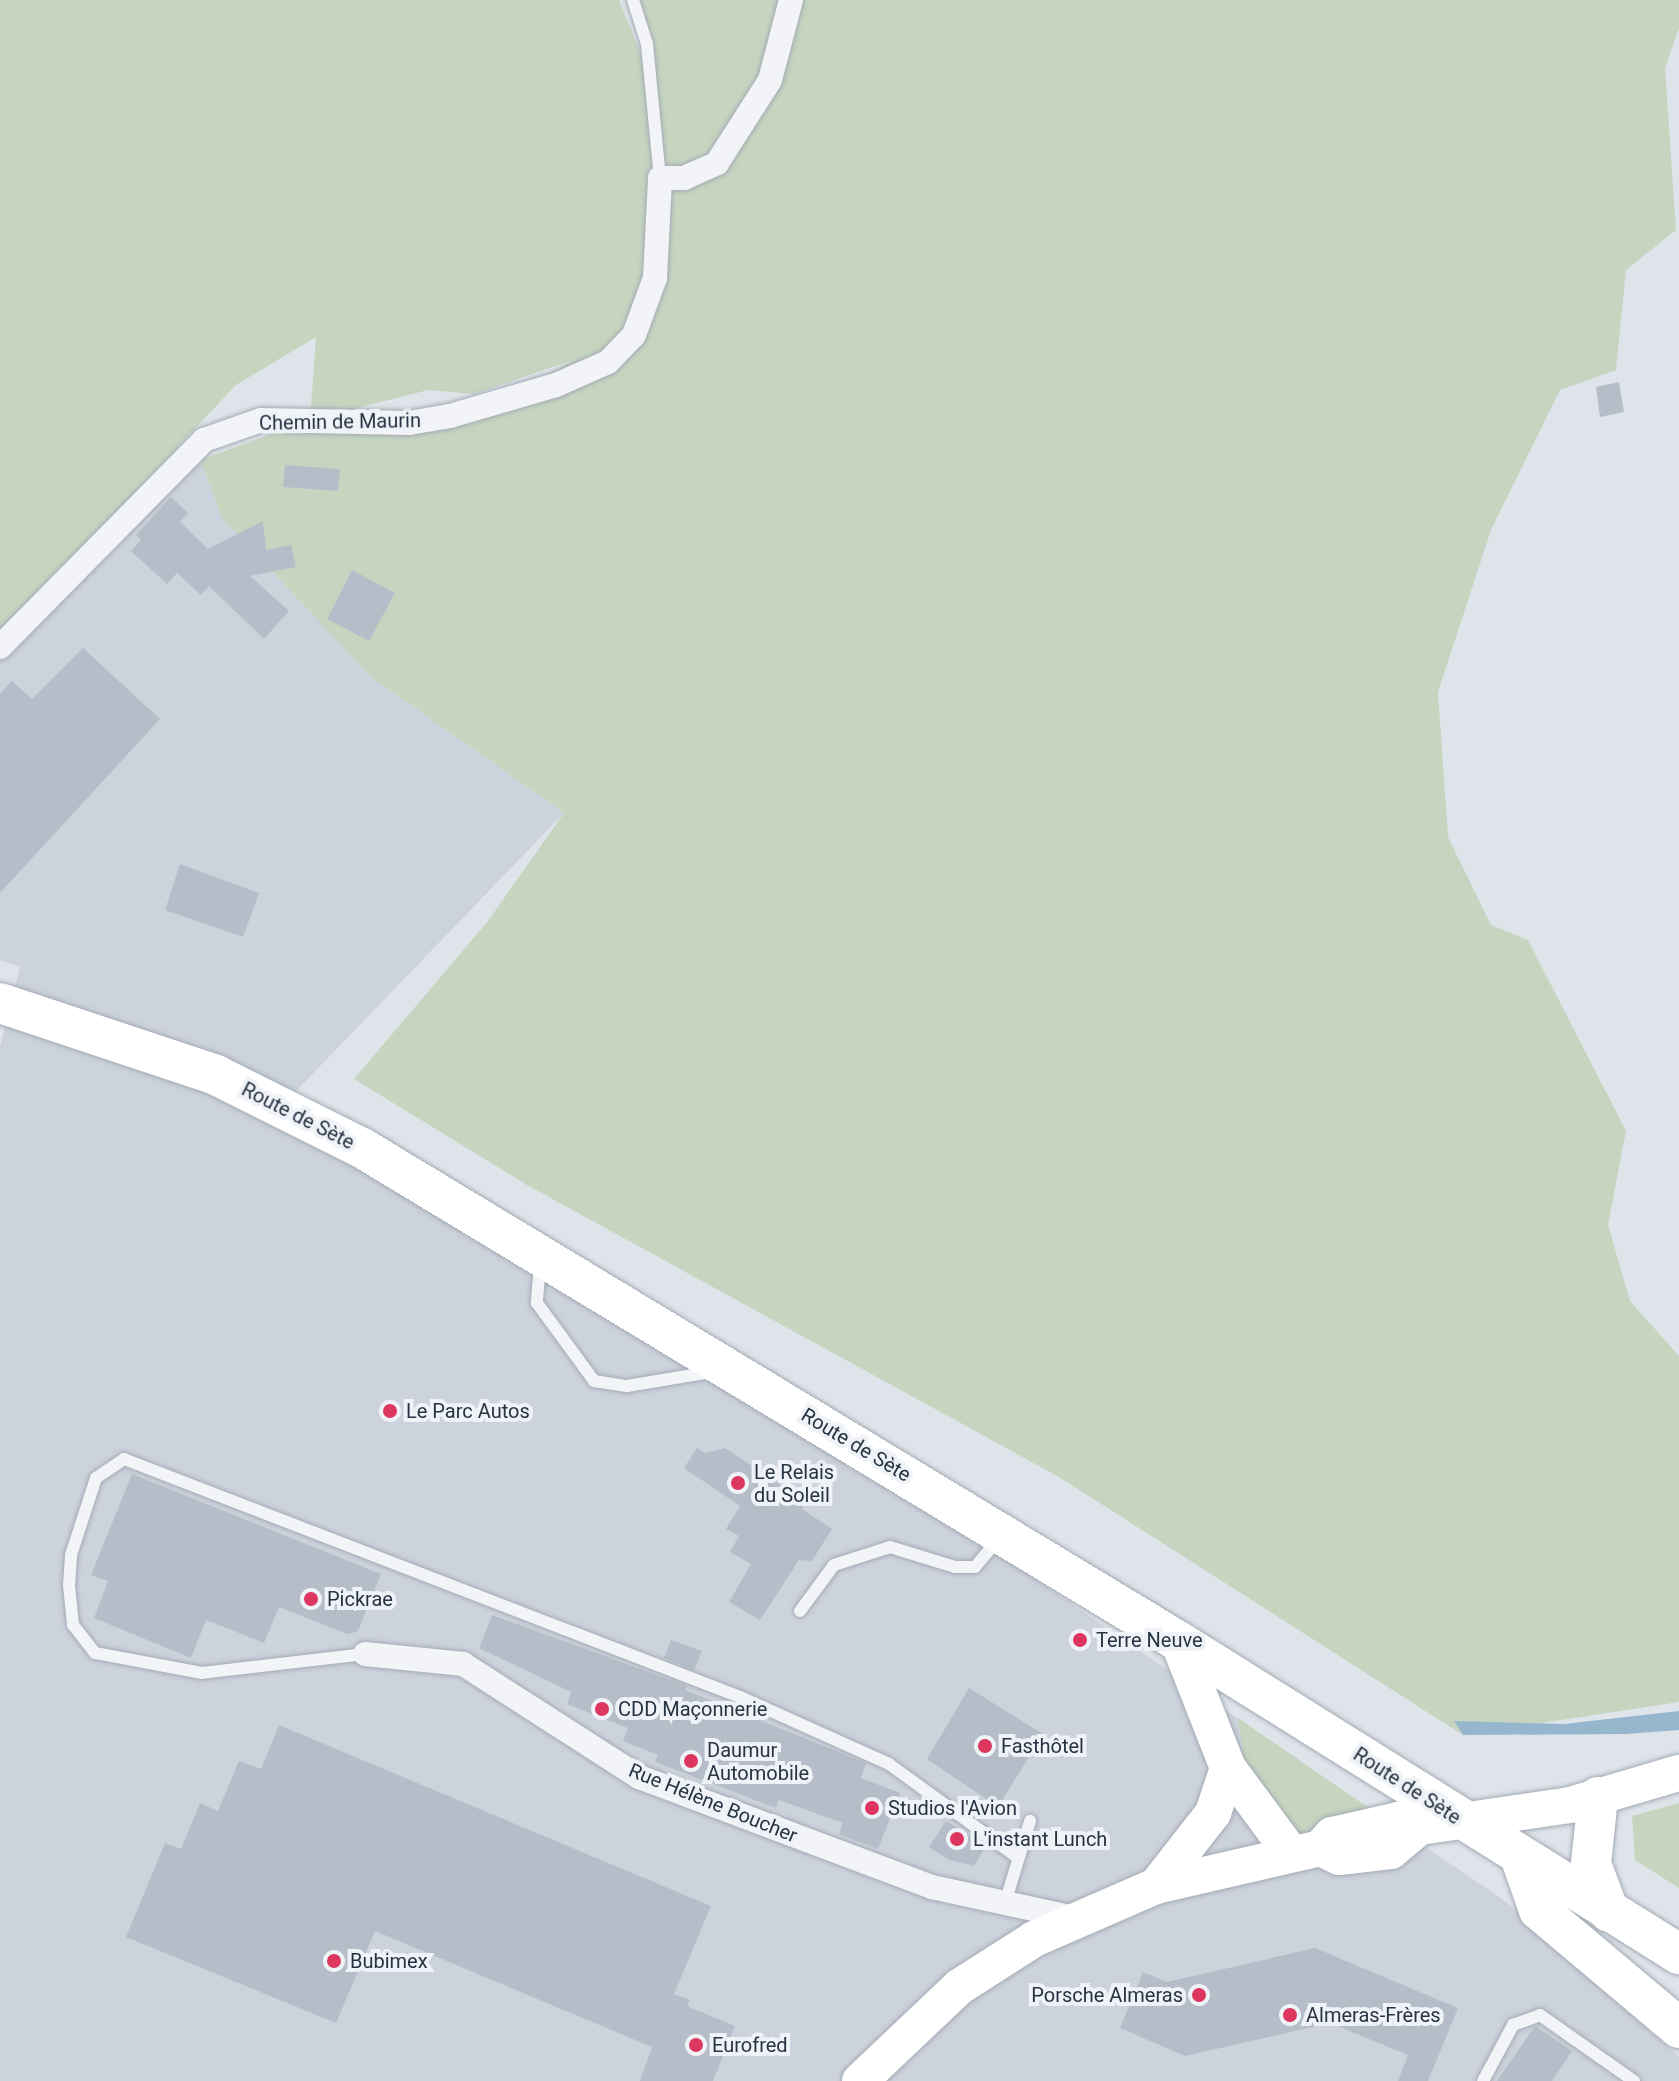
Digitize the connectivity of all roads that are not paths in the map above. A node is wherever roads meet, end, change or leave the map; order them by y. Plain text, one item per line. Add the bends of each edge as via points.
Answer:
1 (633, 0) edge
2 (791, 0) edge
3 (660, 178) junction
4 (0, 647) edge
5 (0, 1003) edge
6 (541, 1254) junction
7 (731, 1369) junction
8 (1003, 1534) junction
9 (800, 1611) dead end
10 (1178, 1641) junction
11 (365, 1654) joint
12 (1228, 1768) junction
13 (1679, 1773) edge
14 (1598, 1797) junction
15 (1030, 1821) dead end
16 (1438, 1823) junction
17 (1305, 1851) junction
18 (1017, 1857) junction
19 (1521, 1859) junction
20 (1156, 1886) junction
21 (1005, 1903) junction
22 (1609, 1912) junction
23 (1079, 1919) junction
24 (1679, 1954) edge
25 (1679, 2028) edge
26 (860, 2081) edge
27 (1483, 2081) edge
28 (1634, 2081) edge

1 - 3 lane via 647,44
2 - 3 street via 770,80 717,163 684,178
3 - 4 street, Chemin de Maurin via 655,278 634,335 608,362 556,385 450,416 409,423 261,420 204,440
5 - 6 main road, Route de Sète via 256,1094 362,1148
6 - 7 main road, Route de Sète
6 - 7 lane via 537,1303 594,1381 627,1386
7 - 8 main road, Route de Sète
8 - 9 lane via 975,1567 955,1567 890,1547 834,1565
8 - 10 main road, Route de Sète
10 - 12 street
10 - 16 main road, Route de Sète
11 - 18 lane via 202,1673 95,1653 73,1625 69,1585 71,1555 96,1478 124,1459 740,1697 889,1764
11 - 21 street, Rue Hélène Boucher via 463,1664 639,1777 932,1887
12 - 17 street
12 - 20 street via 1213,1813
13 - 14 street
14 - 16 street
14 - 22 main road via 1591,1864
15 - 18 lane
16 - 17 street via 1398,1820 1332,1835
16 - 19 main road, Route de Sète
17 - 20 street
18 - 21 lane
19 - 22 main road, Route de Sète
19 - 25 main road via 1539,1910
20 - 23 street
21 - 23 street, Rue Hélène Boucher
22 - 24 main road, Route de Sète
23 - 26 street via 1018,1946 959,1987
27 - 28 lane via 1513,2025 1540,2015

